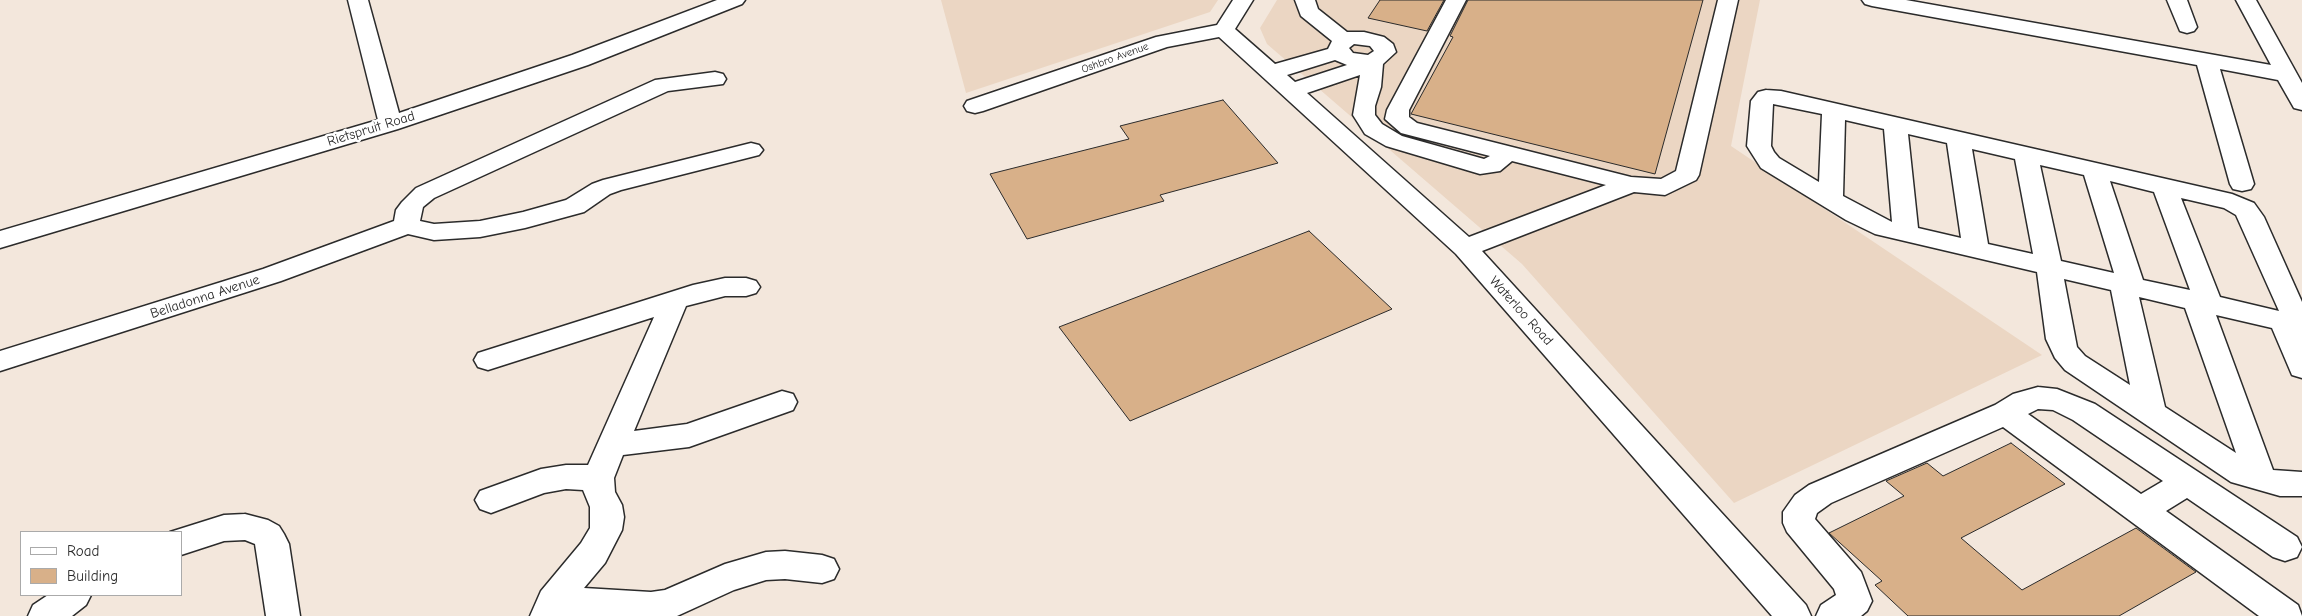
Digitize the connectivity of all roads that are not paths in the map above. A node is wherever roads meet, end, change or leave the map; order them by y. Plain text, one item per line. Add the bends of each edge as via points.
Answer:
1 (358, 0) edge
2 (735, 0) edge
3 (1243, 0) edge
4 (1305, 0) edge
5 (1456, 0) edge
6 (1728, 0) edge
7 (1872, 0) edge
8 (2177, 0) edge
9 (2246, 0) edge
10 (2187, 27) dead end
11 (1224, 30) junction
12 (1342, 46) junction
13 (2075, 55) dead end
14 (1371, 62) junction
15 (2210, 70) junction
16 (1270, 73) junction
17 (2291, 73) edge
18 (715, 78) dead end
19 (1290, 91) junction
20 (2302, 103) edge
21 (975, 106) dead end
22 (1834, 110) junction
23 (390, 124) junction
24 (1895, 124) junction
25 (1958, 139) junction
26 (751, 150) dead end
27 (1508, 153) junction
28 (2026, 154) junction
29 (2094, 170) junction
30 (1631, 184) junction
31 (2242, 184) dead end
32 (2164, 186) junction
33 (1830, 199) junction
34 (406, 226) junction
35 (1906, 233) junction
36 (0, 240) edge
37 (1465, 248) junction
38 (1976, 249) junction
39 (2049, 266) junction
40 (2128, 285) junction
41 (746, 288) dead end
42 (675, 300) junction
43 (2203, 303) junction
44 (2295, 325) edge
45 (0, 360) edge
46 (488, 360) dead end
47 (2302, 368) edge
48 (782, 402) dead end
49 (2006, 413) junction
50 (2151, 413) junction
51 (613, 445) junction
52 (598, 478) junction
53 (2261, 480) junction
54 (2188, 482) junction
55 (2302, 484) edge
56 (491, 500) dead end
57 (2141, 510) junction
58 (182, 542) edge
59 (2285, 546) dead end
60 (822, 569) dead end
61 (73, 596) edge
62 (550, 608) edge
63 (44, 616) edge
64 (283, 616) edge
65 (1794, 616) edge
66 (1832, 616) edge
67 (2286, 616) edge

1 - 23 street
2 - 23 street, Rietspruit Road via 580,60
3 - 11 street
4 - 12 street via 1308,12
5 - 27 street via 1398,110 1397,119 1409,128
6 - 30 street via 1686,175 1665,186
7 - 15 street
8 - 10 street
9 - 17 street
11 - 16 street, Waterloo Road
11 - 21 street, Oshbro Avenue via 1163,41
12 - 14 street via 1357,37 1378,42 1385,52
12 - 16 street
13 - 15 street
14 - 19 street
14 - 27 street via 1364,115 1368,124 1380,133 1394,141 1480,167 1491,166
15 - 17 street
15 - 31 street
16 - 19 street, Waterloo Road
17 - 20 street
18 - 34 street via 663,85 425,193 414,202
19 - 37 street, Waterloo Road
22 - 24 street
22 - 33 street
22 - 33 street via 1766,97 1762,101 1759,146 1770,163
23 - 36 street, Rietspruit Road
24 - 25 street
24 - 35 street
25 - 28 street
25 - 38 street
26 - 34 street via 612,185 575,206 525,220 480,229 434,232
27 - 30 street
28 - 29 street
28 - 39 street
29 - 32 street
29 - 40 street
30 - 37 street
32 - 43 street
32 - 44 street via 2232,202 2245,209
33 - 35 street via 1868,221
34 - 45 street, Belladonna Avenue via 272,276
35 - 38 street
37 - 65 street, Waterloo Road
38 - 39 street
39 - 40 street
39 - 50 street via 2060,338 2065,351 2075,363
40 - 43 street
40 - 50 street
41 - 42 street via 703,291
42 - 46 street
42 - 51 street
43 - 44 street
43 - 53 street
44 - 47 street
48 - 51 street via 689,435
49 - 54 street via 2038,398 2057,400 2084,412
49 - 57 street
49 - 66 street via 1820,494 1799,512 1799,523 1849,582 1855,601
50 - 53 street via 2242,473
51 - 52 street
52 - 56 street via 541,480
52 - 62 street via 599,494 606,505 608,517 606,530
53 - 55 street
54 - 57 street
54 - 59 street
57 - 67 street
58 - 64 street via 224,528 245,526 267,536 272,544
60 - 62 street via 766,566 725,578 668,604 651,607
61 - 63 street

